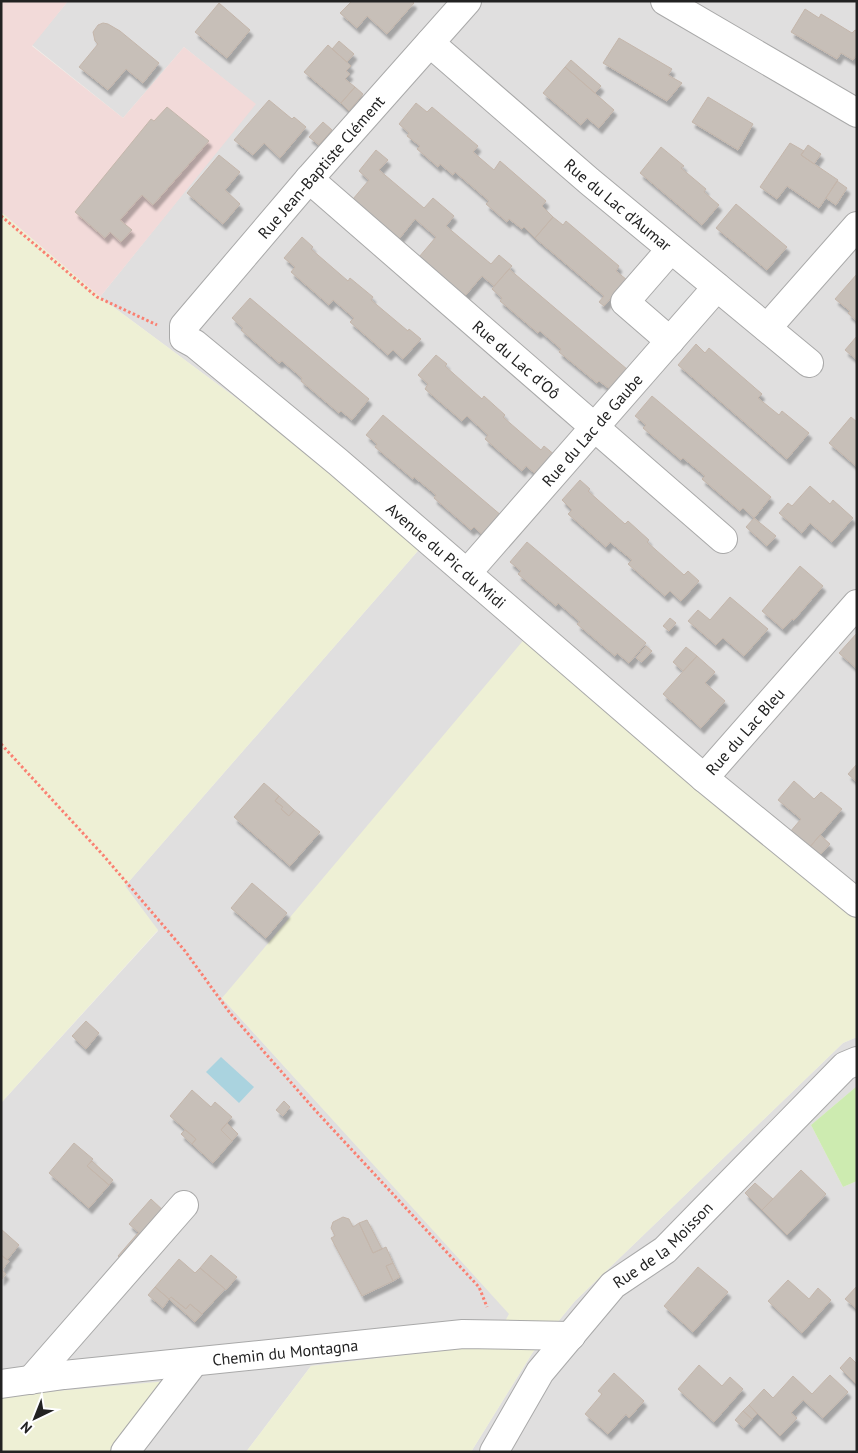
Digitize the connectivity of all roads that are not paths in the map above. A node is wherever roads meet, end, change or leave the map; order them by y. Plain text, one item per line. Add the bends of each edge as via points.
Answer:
1 (466, 1) edge
2 (665, 1) edge
3 (430, 42) junction
4 (857, 113) edge
5 (309, 179) junction
6 (857, 226) edge
7 (671, 250) junction
8 (717, 287) junction
9 (767, 328) junction
10 (184, 338) joint
11 (670, 341) junction
12 (809, 363) dead end
13 (595, 428) junction
14 (723, 539) dead end
15 (467, 573) junction
16 (857, 604) edge
17 (704, 778) junction
18 (857, 903) edge
19 (857, 1060) edge
20 (184, 1205) dead end
21 (571, 1336) junction
22 (194, 1362) junction
23 (32, 1380) junction
24 (1, 1384) edge
25 (125, 1452) edge
26 (494, 1452) edge

1 - 3 street, Rue Jean-Baptiste Clément
2 - 4 street
3 - 5 street, Rue Jean-Baptiste Clément
3 - 7 street, Rue du Lac d'Aumar
5 - 10 street, Rue Jean-Baptiste Clément via 184,326
5 - 13 street, Rue du Lac d'Oô
6 - 9 street
7 - 8 street, Rue du Lac d'Aumar
7 - 11 street via 625,302
8 - 9 street, Rue du Lac d'Aumar
8 - 11 street, Rue du Lac de Gaube
9 - 12 street, Rue du Lac d'Aumar
10 - 15 street, Avenue du Pic du Midi
11 - 13 street, Rue du Lac de Gaube
13 - 14 street, Rue du Lac d'Oô
13 - 15 street, Rue du Lac de Gaube
15 - 17 street, Avenue du Pic du Midi
16 - 17 street, Rue du Lac Bleu
17 - 18 street, Rue du Lac Bleu
19 - 21 street, Rue de la Moisson via 845,1066 665,1250 613,1285
20 - 23 street
21 - 22 street, Chemin du Montagna via 463,1334
21 - 26 street, Rue de la Moisson via 540,1372
22 - 23 street, Chemin du Montagna
22 - 25 street
23 - 24 street, Chemin du Montagna

